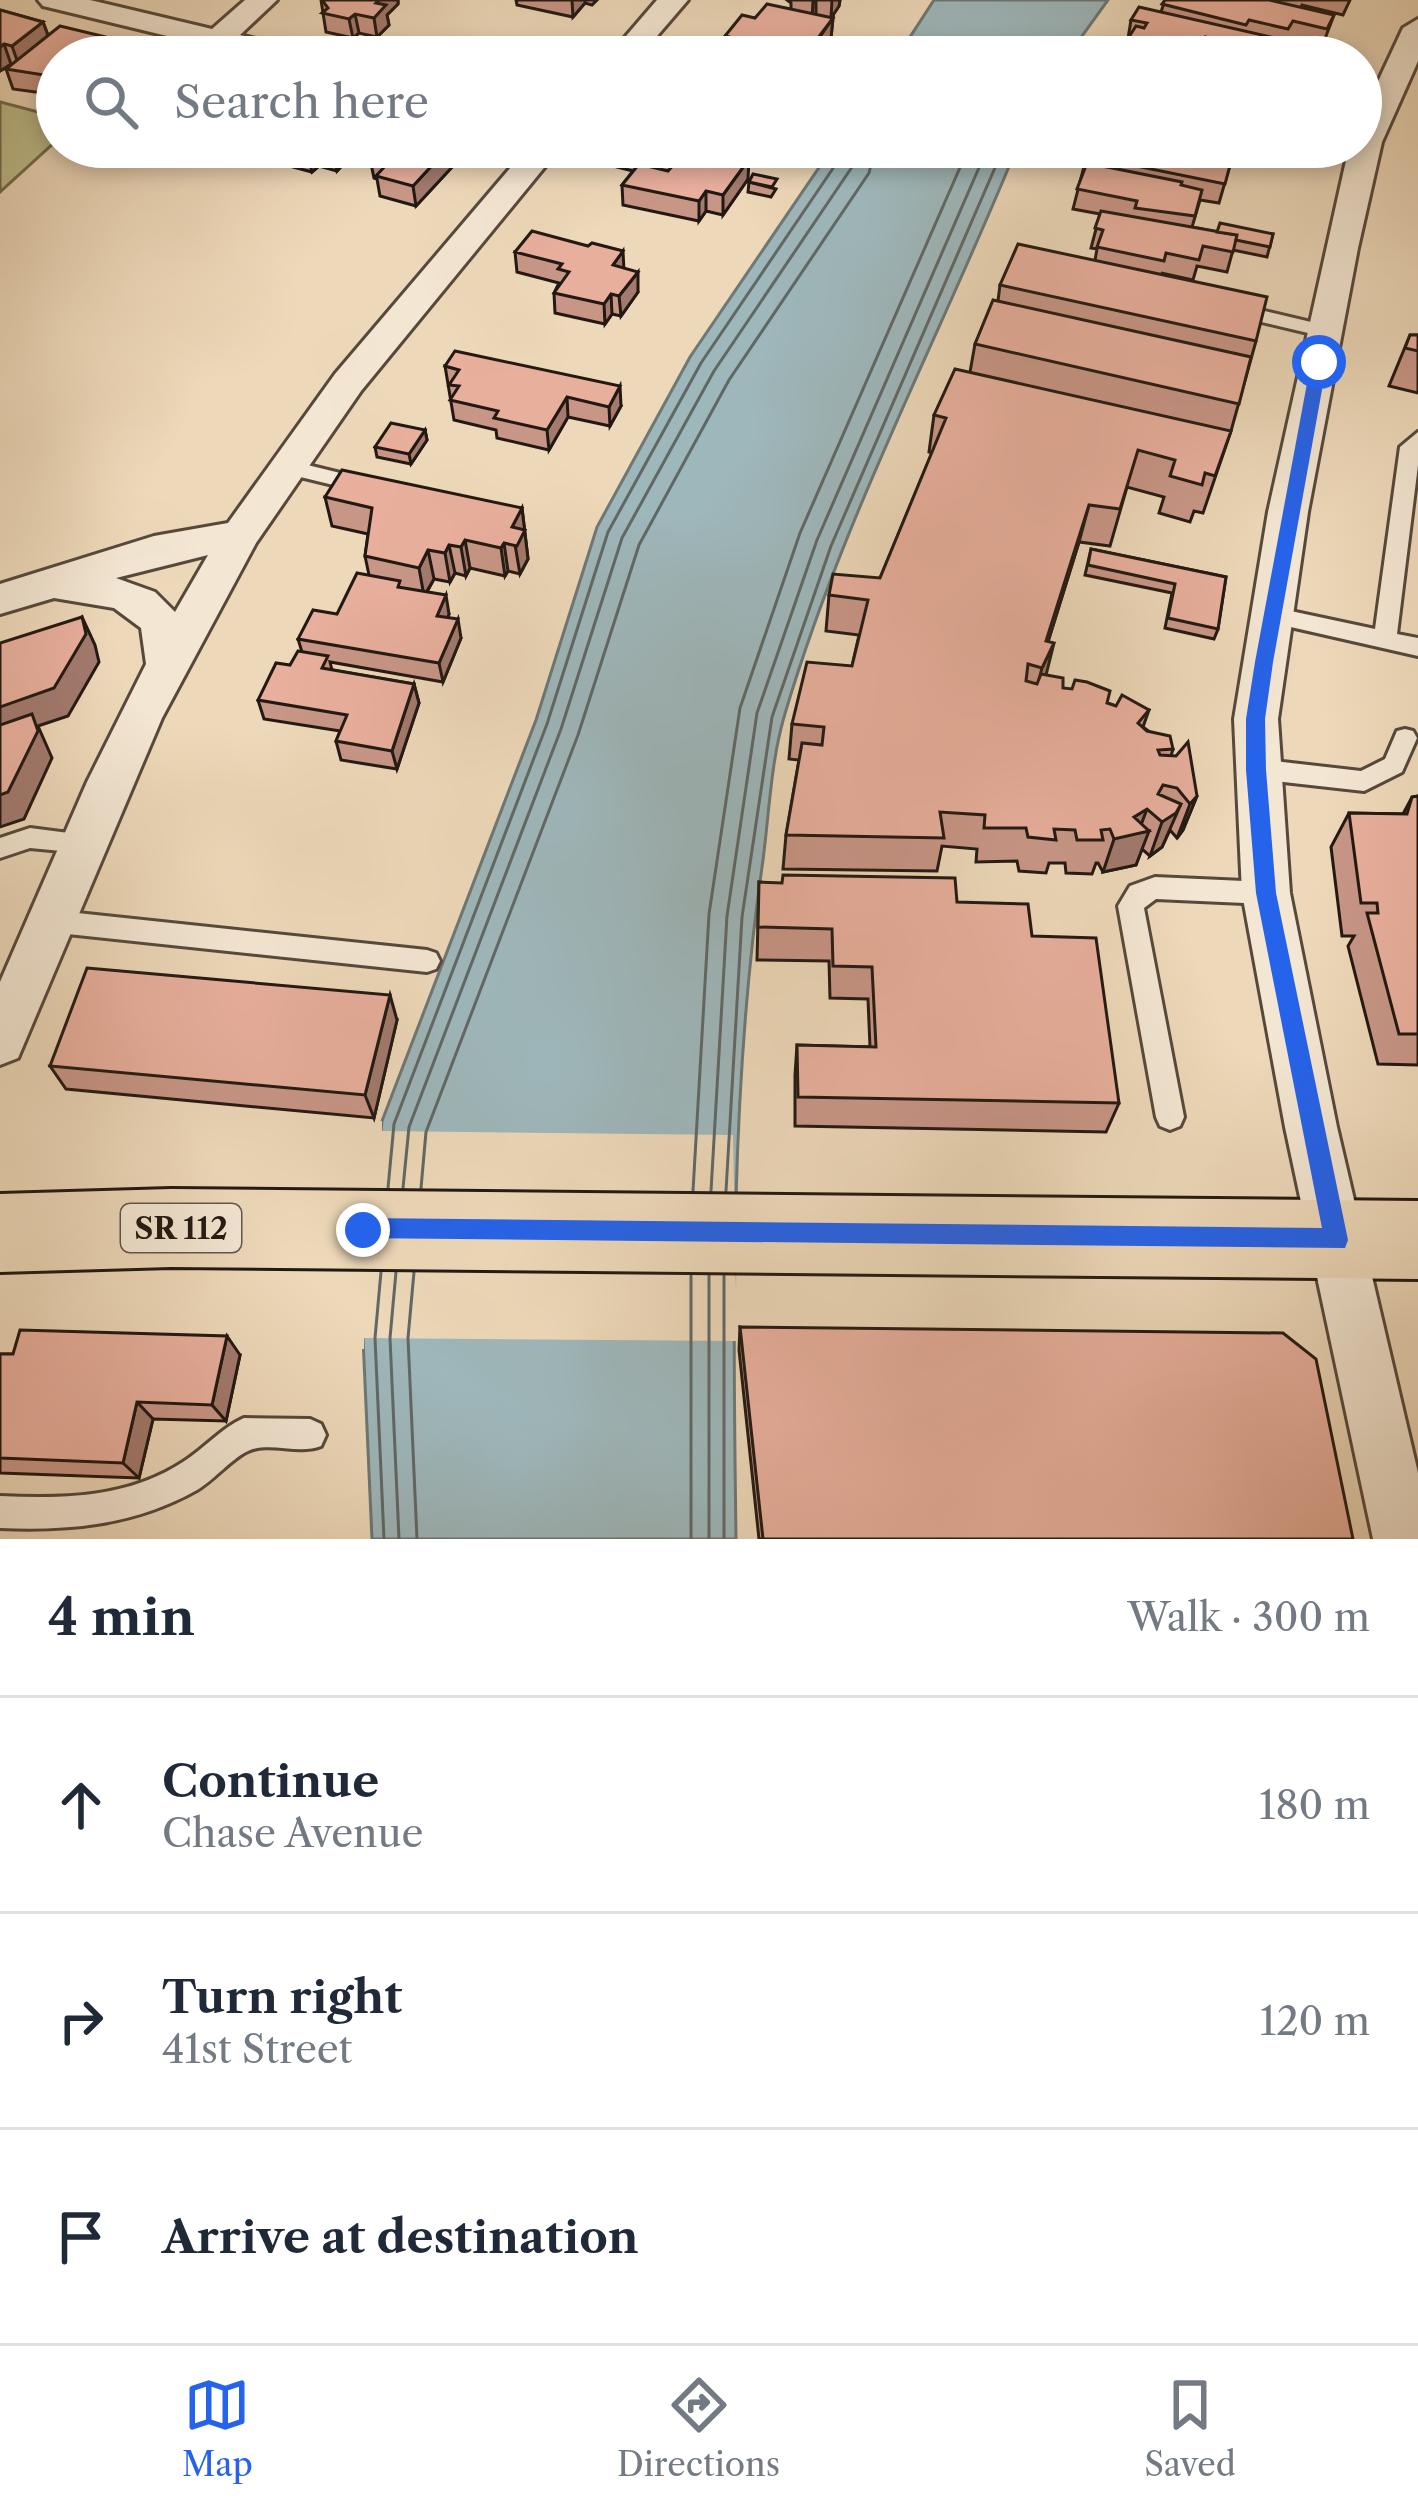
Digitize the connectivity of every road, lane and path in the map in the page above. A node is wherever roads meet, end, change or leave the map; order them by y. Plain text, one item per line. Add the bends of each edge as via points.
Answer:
1 (53, 0) edge
2 (262, 0) edge
3 (673, 0) edge
4 (1418, 28) edge
5 (205, 36) edge
6 (221, 36) edge
7 (641, 36) edge
8 (1382, 107) edge
9 (527, 168) edge
10 (1360, 168) edge
11 (1226, 308) edge
12 (1325, 331) junction
13 (1418, 439) edge
14 (287, 467) junction
15 (393, 493) edge
16 (240, 535) junction
17 (47, 584) junction
18 (0, 598) edge
19 (1272, 615) junction
20 (1385, 640) junction
21 (1418, 647) edge
22 (168, 668) junction
23 (1406, 738) dead end
24 (1256, 770) junction
25 (83, 843) junction
26 (0, 848) edge
27 (1266, 893) junction
28 (50, 921) junction
29 (428, 961) dead end
30 (0, 1042) edge
31 (1170, 1117) dead end
32 (0, 1233) edge
33 (1336, 1240) junction
34 (1418, 1240) edge
35 (310, 1435) dead end
36 (0, 1512) edge
37 (1403, 1539) edge

1 - 5 street
2 - 6 street
3 - 7 street
4 - 8 street
9 - 14 street
10 - 12 street
11 - 12 lane
12 - 19 street
13 - 20 lane
14 - 15 lane
14 - 16 street
16 - 17 street
16 - 22 street
17 - 18 street
17 - 22 street via 106,589 138,602 161,623
19 - 20 lane
19 - 24 street
20 - 21 lane
22 - 25 street
23 - 24 lane via 1394,765 1364,782
24 - 27 street
25 - 26 lane via 30,838
25 - 28 street
27 - 31 lane via 1155,888 1131,906
27 - 33 street
28 - 29 lane
28 - 30 street
32 - 33 main road, SR 112
33 - 34 main road, SR 112
33 - 37 street
35 - 36 lane via 244,1434 213,1464 143,1502 62,1517

